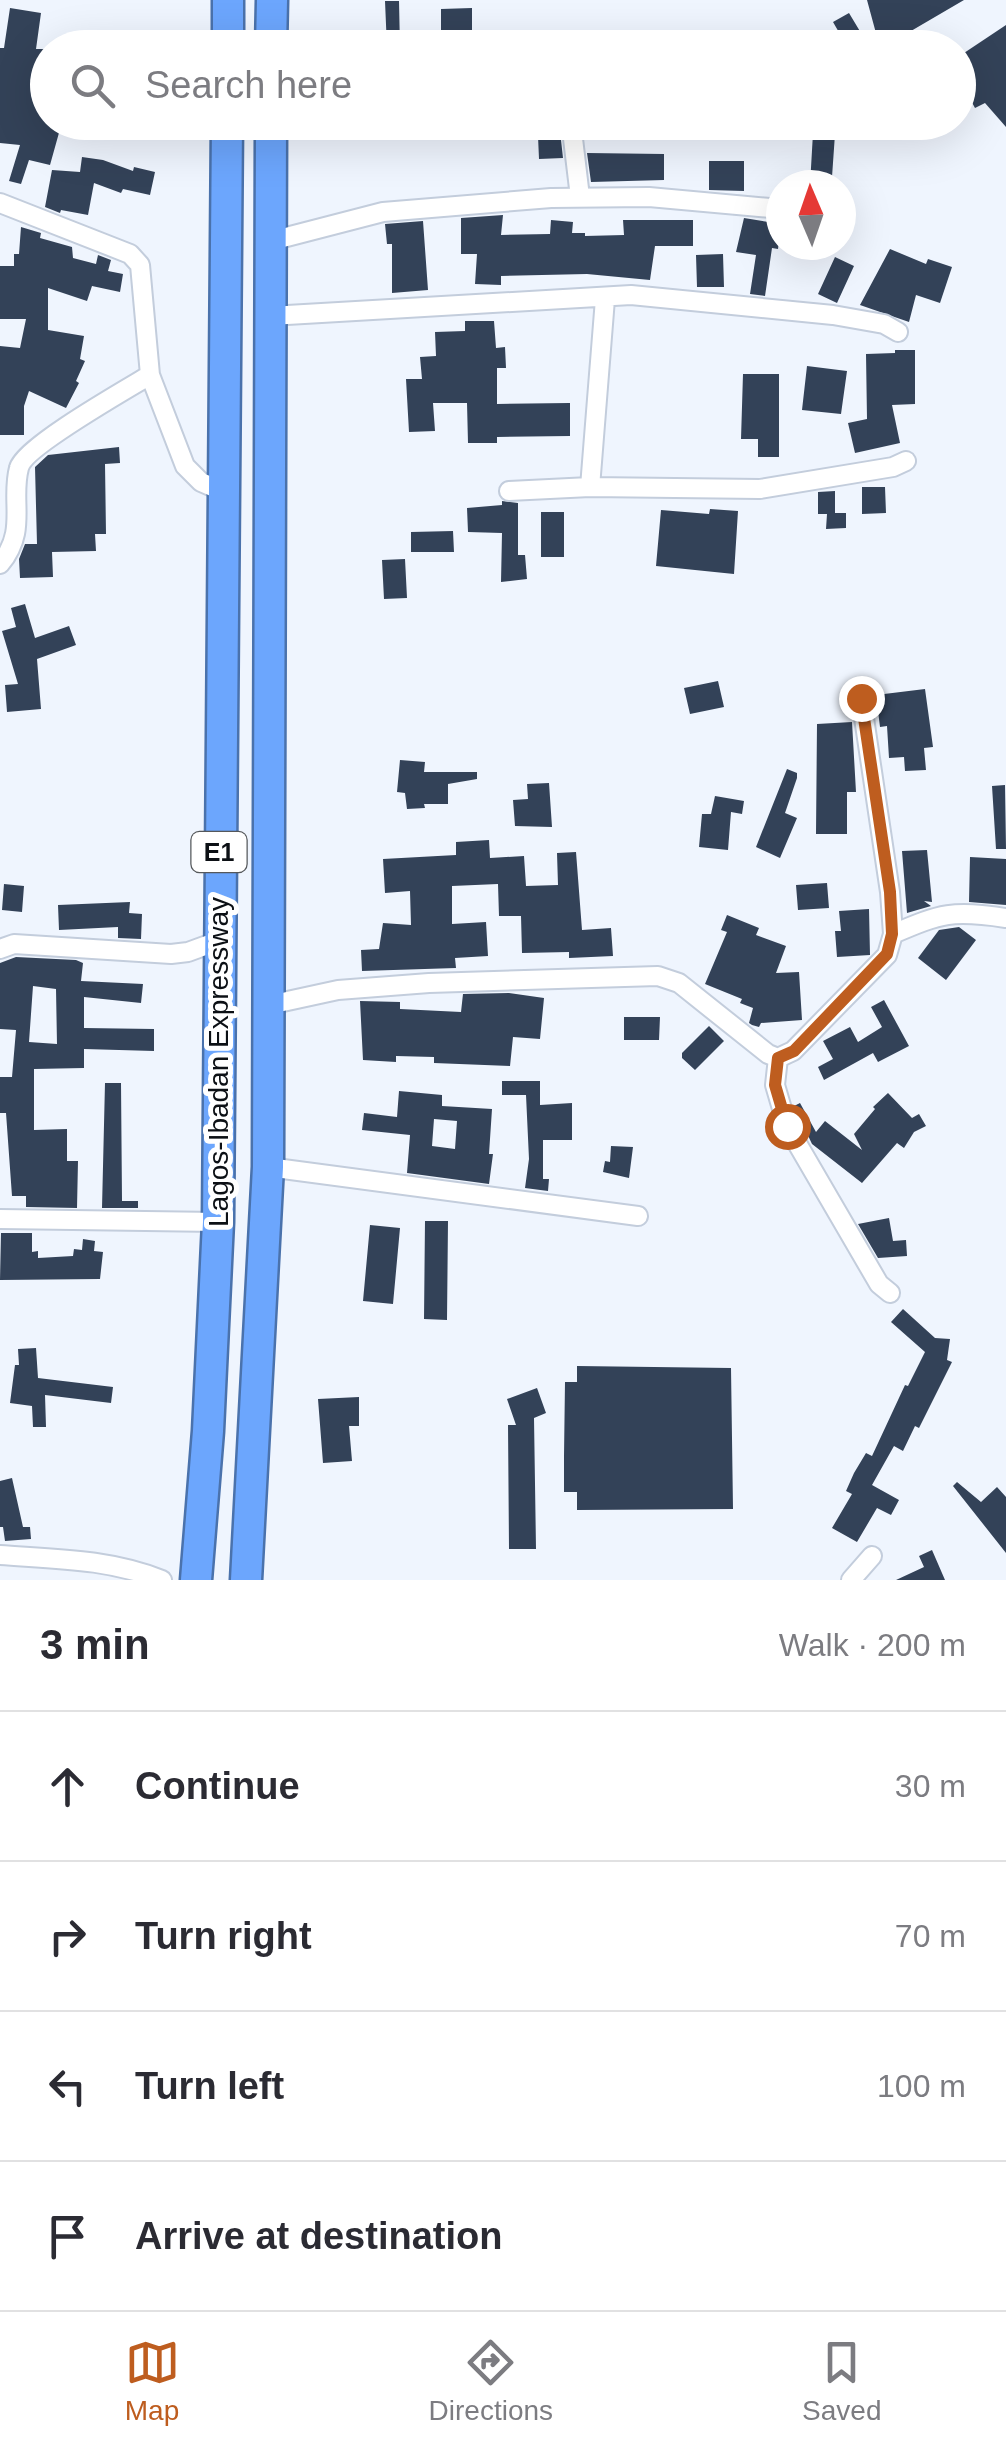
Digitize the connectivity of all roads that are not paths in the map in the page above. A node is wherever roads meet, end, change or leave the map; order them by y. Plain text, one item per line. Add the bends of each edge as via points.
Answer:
1 (228, 0) edge
2 (272, 0) edge
3 (228, 30) edge
4 (271, 30) edge
5 (227, 140) edge
6 (270, 140) edge
7 (573, 140) edge
8 (580, 198) junction
9 (0, 203) edge
10 (766, 208) edge
11 (271, 240) junction
12 (605, 298) junction
13 (270, 316) junction
14 (898, 332) dead end
15 (150, 375) junction
16 (906, 462) dead end
17 (9, 469) edge
18 (590, 487) junction
19 (509, 490) dead end
20 (224, 492) junction
21 (0, 564) edge
22 (861, 698) dead end
23 (1006, 918) edge
24 (892, 934) junction
25 (218, 940) junction
26 (0, 949) edge
27 (269, 1005) junction
28 (778, 1058) junction
29 (268, 1168) junction
30 (638, 1216) dead end
31 (0, 1219) edge
32 (218, 1222) junction
33 (890, 1293) dead end
34 (0, 1555) edge
35 (872, 1556) dead end
36 (154, 1578) edge
37 (196, 1580) edge
38 (246, 1580) edge
39 (851, 1580) edge

1 - 3 highway
2 - 4 highway
5 - 20 highway, Lagos-Ibadan Expressway / E1
6 - 11 highway, Lagos-Ibadan Expressway / E1
7 - 8 street
8 - 10 street via 649,196
8 - 11 street via 384,212
9 - 15 street via 130,254 140,265
11 - 13 highway, Lagos-Ibadan Expressway / E1
12 - 13 street
12 - 14 street via 650,296 833,314
12 - 18 street
13 - 27 highway, Lagos-Ibadan Expressway / E1
15 - 17 street
15 - 20 street via 186,466
16 - 18 street via 760,489
17 - 21 street via 19,518
18 - 19 street
20 - 25 highway, Lagos-Ibadan Expressway / E1
22 - 24 street
23 - 24 street via 961,911
24 - 28 street via 887,954 794,1051
25 - 26 street via 171,954 14,944
25 - 32 highway, Lagos-Ibadan Expressway / E1
27 - 28 street via 338,990 429,983 658,976 679,983
27 - 29 highway, Lagos-Ibadan Expressway / E1
28 - 33 street via 775,1085 787,1126
29 - 30 street
29 - 38 highway, Lagos-Ibadan Expressway / E1
31 - 32 street
32 - 37 highway, Lagos-Ibadan Expressway / E1
34 - 36 street via 128,1566
35 - 39 street

